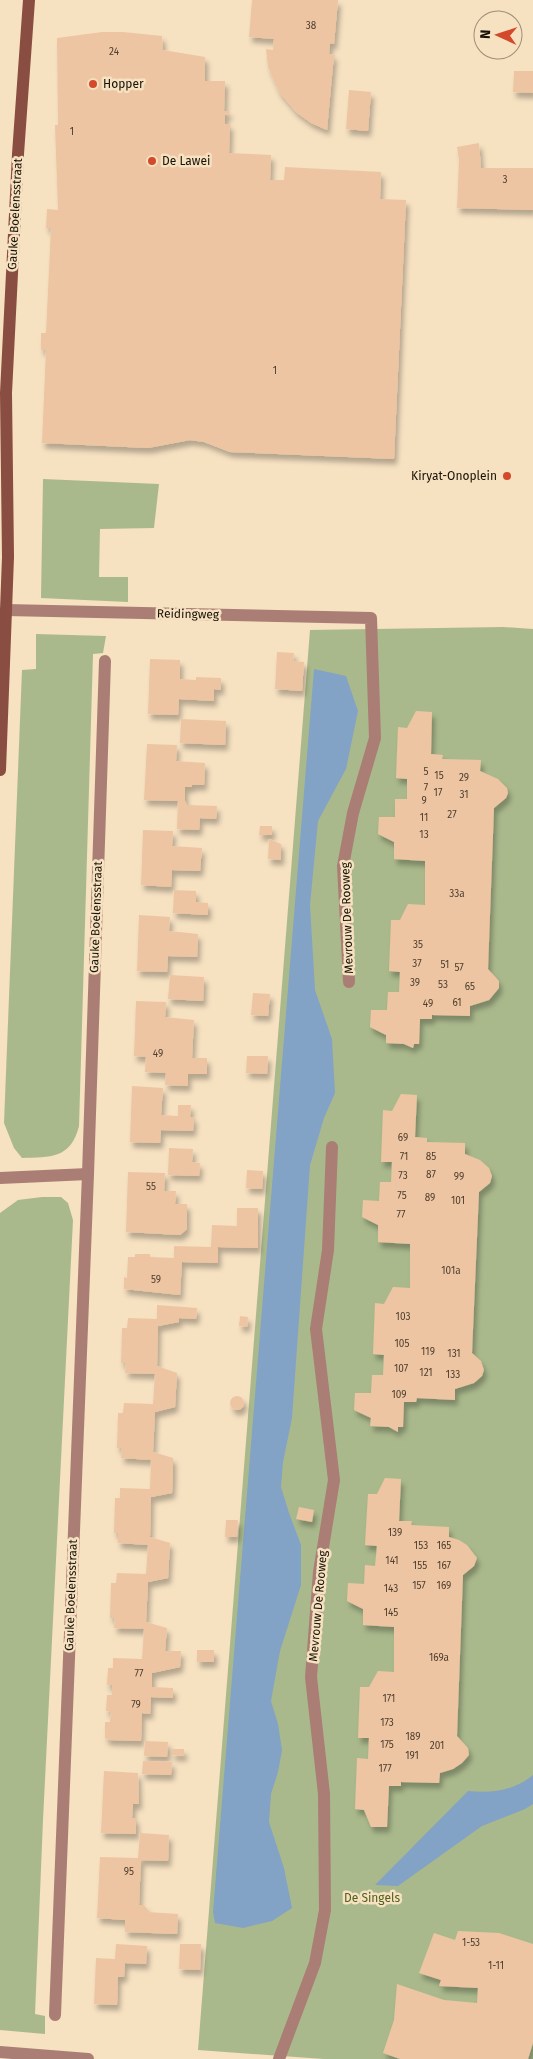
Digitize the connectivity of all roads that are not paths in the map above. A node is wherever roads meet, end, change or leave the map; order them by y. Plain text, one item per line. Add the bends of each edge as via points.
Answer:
1 (29, 0) edge
2 (3, 458) edge
3 (6, 610) junction
4 (371, 618) joint
5 (105, 661) dead end
6 (0, 770) edge
7 (349, 982) dead end
8 (332, 1147) dead end
9 (88, 1174) junction
10 (0, 1178) edge
11 (55, 2016) dead end
12 (0, 2052) edge
13 (88, 2059) edge
14 (279, 2059) edge

1 - 2 main road, Gauke Boelensstraat
2 - 3 main road, Gauke Boelensstraat via 8,557
3 - 4 street, Reidingweg
3 - 6 main road, Gauke Boelensstraat
4 - 7 street, Mevrouw De Rooweg via 375,738 353,814 343,866
5 - 9 street, Gauke Boelensstraat
8 - 14 street, Mevrouw De Rooweg via 328,1250 316,1329 334,1480 319,1572 311,1677 324,1794 324,1910 315,1963
9 - 10 street
9 - 11 street, Gauke Boelensstraat
12 - 13 street

